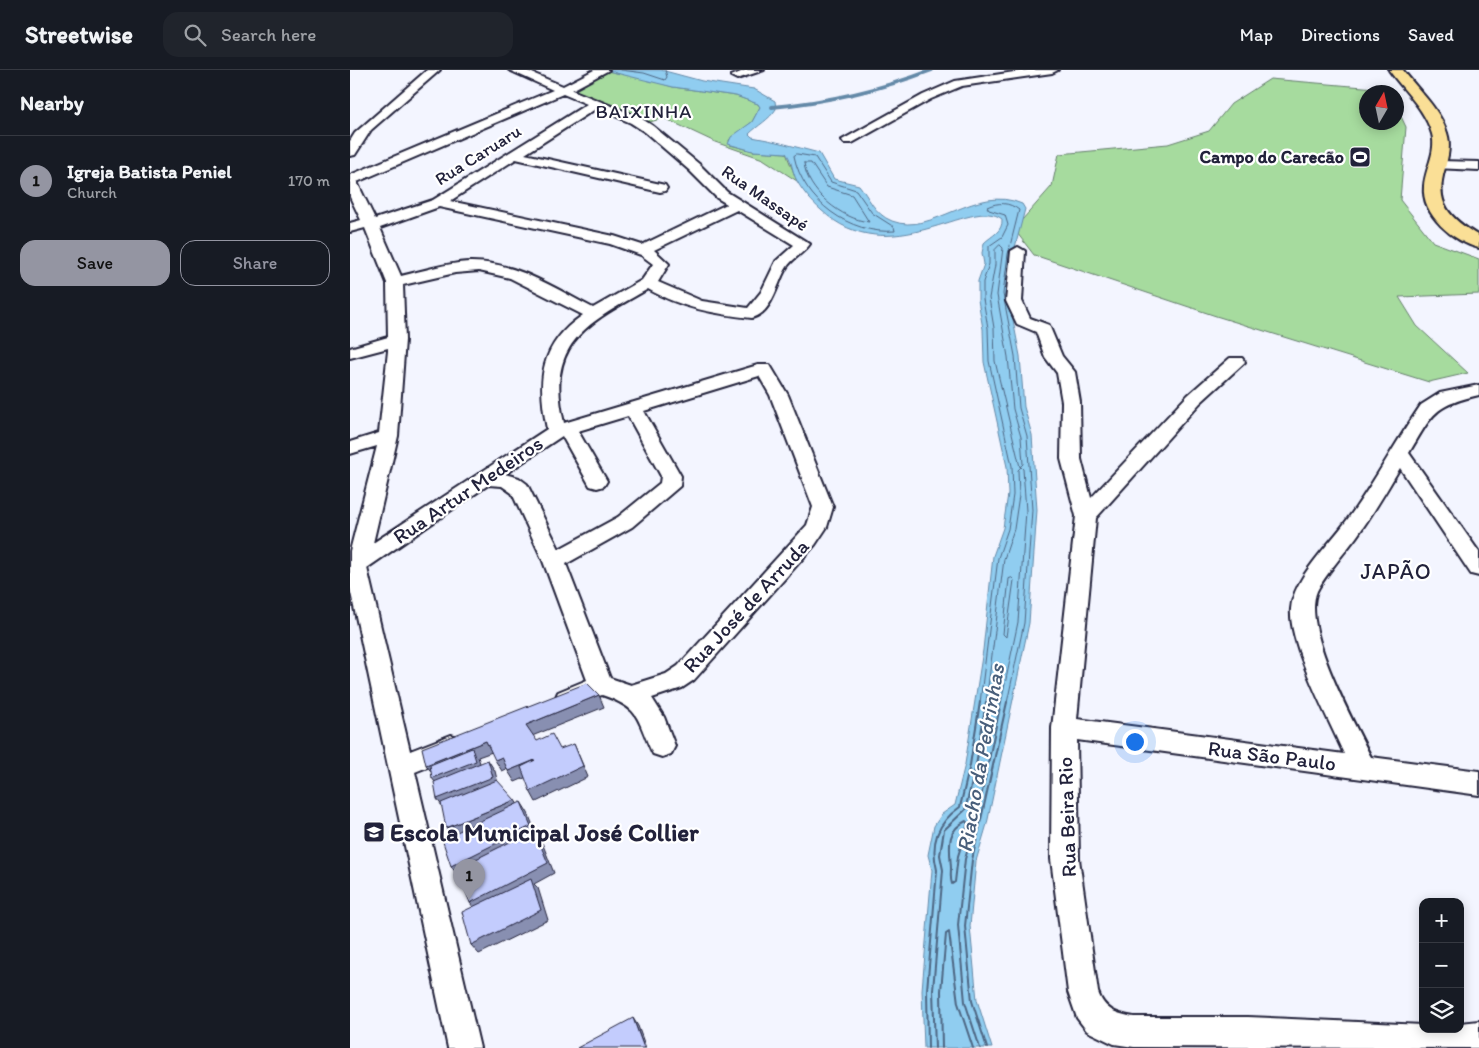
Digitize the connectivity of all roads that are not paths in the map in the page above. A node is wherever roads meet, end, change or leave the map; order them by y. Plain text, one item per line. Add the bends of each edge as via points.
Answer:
1 (434, 70) edge
2 (515, 70) edge
3 (602, 70) edge
4 (758, 70) edge
5 (1052, 70) edge
6 (1397, 70) edge
7 (737, 76) dead end
8 (563, 90) junction
9 (597, 103) junction
10 (352, 126) dead end
11 (367, 127) junction
12 (848, 140) dead end
13 (350, 152) edge
14 (514, 155) junction
15 (1439, 165) junction
16 (1479, 166) edge
17 (351, 188) edge
18 (660, 188) dead end
19 (438, 203) junction
20 (736, 205) junction
21 (372, 224) junction
22 (350, 228) edge
23 (1479, 243) edge
24 (642, 250) junction
25 (1018, 251) dead end
26 (395, 282) junction
27 (648, 283) junction
28 (593, 314) junction
29 (397, 340) junction
30 (350, 353) edge
31 (1236, 362) dead end
32 (1479, 390) edge
33 (634, 409) junction
34 (562, 430) junction
35 (389, 436) junction
36 (350, 448) edge
37 (1399, 453) junction
38 (484, 478) junction
39 (597, 480) dead end
40 (1086, 516) junction
41 (554, 562) junction
42 (353, 568) edge
43 (1479, 568) edge
44 (601, 685) junction
45 (631, 695) junction
46 (546, 707) edge
47 (1064, 728) junction
48 (473, 737) edge
49 (662, 746) dead end
50 (400, 767) junction
51 (1363, 768) junction
52 (1479, 783) edge
53 (1479, 1037) edge
54 (464, 1048) edge

1 - 11 street
2 - 8 street
3 - 8 street
4 - 7 street
5 - 12 street via 959,83
6 - 15 main road via 1436,122 1442,147
8 - 9 street, Rua Massapé
8 - 17 street
9 - 14 street, Rua Caruaru
9 - 20 street, Rua Massapé via 649,129
10 - 11 street
11 - 13 street
14 - 18 street
14 - 19 street, Rua Caruaru
15 - 16 street
15 - 23 main road via 1432,186 1434,202 1454,228
17 - 21 street
19 - 21 street, Rua Caruaru
19 - 24 street, Rua Artur Medeiros via 591,234
20 - 24 street
20 - 27 street, Rua Massapé via 803,244 780,264 768,293 752,313 694,305
21 - 22 street, Rua Caruaru
21 - 26 street
24 - 27 street, Rua Artur Medeiros via 661,264
25 - 40 street, Rua Beira Rio via 1014,301 1023,321 1043,329 1054,357 1066,372 1071,402 1071,459
26 - 28 street via 453,269 493,268
26 - 29 street
27 - 28 street, Rua Artur Medeiros
28 - 34 street, Rua Artur Medeiros via 568,333 554,362 549,384 553,419
29 - 30 street
29 - 35 street
31 - 40 street via 1194,399
32 - 37 street via 1458,393 1427,409
33 - 34 street
33 - 41 street via 671,476 670,486 625,522
33 - 45 street, Rua José de Arruda via 764,369 779,395 823,507 821,518 808,540 686,673 674,681
34 - 38 street, Rua Artur Medeiros
34 - 39 street
35 - 36 street
35 - 42 street via 369,524
37 - 43 street
37 - 51 street via 1355,524 1307,589 1302,609 1317,667
38 - 41 street via 505,479 520,489
38 - 42 street, Rua Artur Medeiros
40 - 47 street, Rua Beira Rio via 1066,683
41 - 44 street
42 - 50 street
44 - 45 street
44 - 46 street
45 - 49 street via 646,706 654,719
47 - 51 street, Rua São Paulo
47 - 53 street, Rua Beira Rio via 1066,867 1083,992 1088,1007 1098,1020 1114,1029 1134,1032 1248,1032 1414,1041
48 - 50 street
50 - 54 street
51 - 52 street, Rua São Paulo

